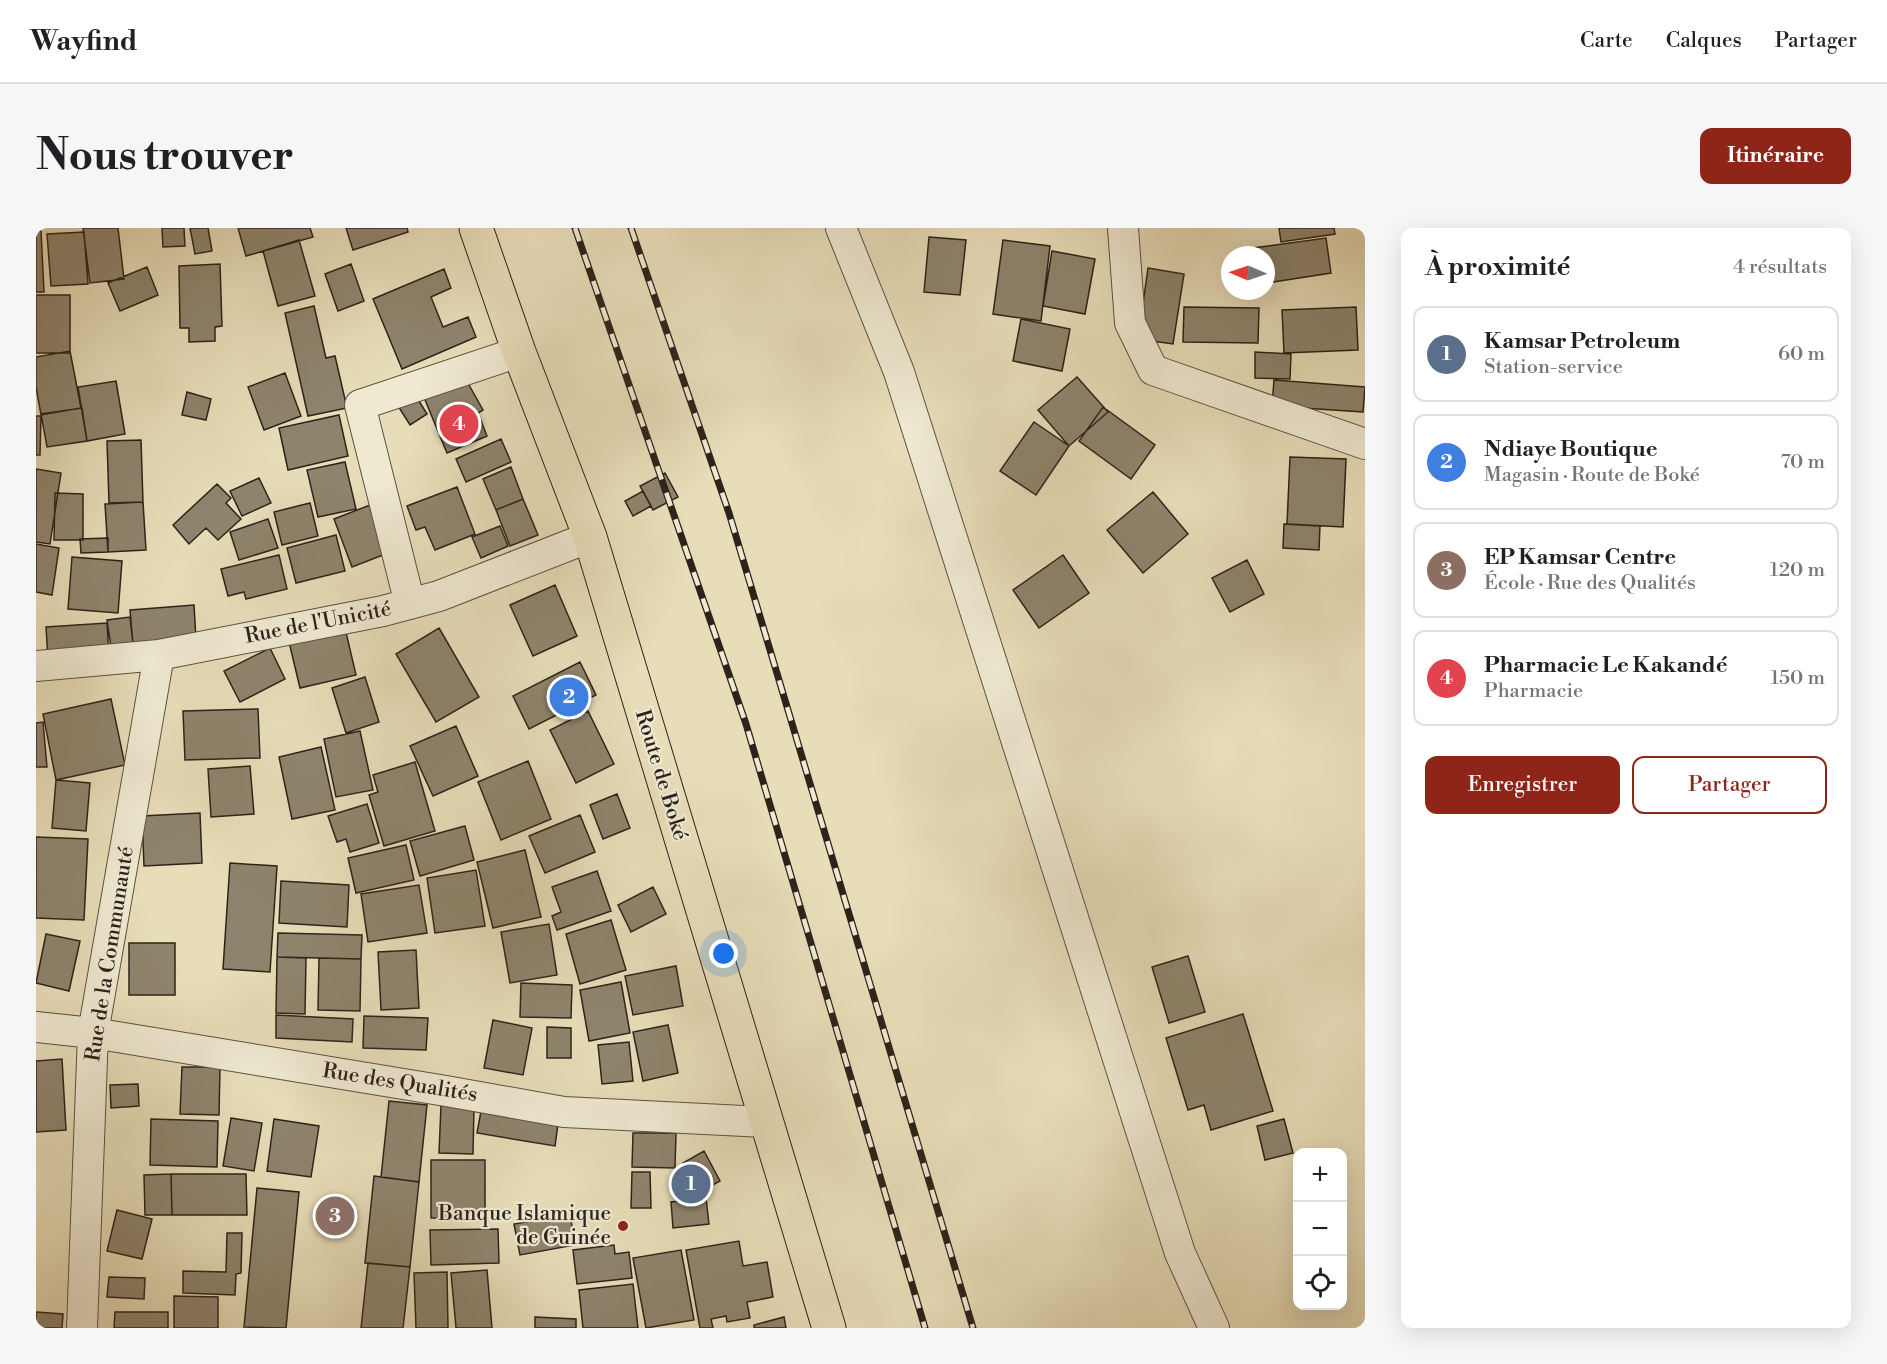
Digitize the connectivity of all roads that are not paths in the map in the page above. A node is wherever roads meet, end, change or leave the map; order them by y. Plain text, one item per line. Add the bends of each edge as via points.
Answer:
1 (476, 228) edge
2 (841, 228) edge
3 (1123, 228) edge
4 (519, 352) junction
5 (1365, 444) edge
6 (590, 537) junction
7 (410, 604) junction
8 (159, 655) junction
9 (36, 666) edge
10 (36, 1027) edge
11 (93, 1033) junction
12 (765, 1122) junction
13 (82, 1328) edge
14 (829, 1328) edge
15 (1214, 1328) edge

1 - 4 main road, Route de Boké
2 - 15 street via 899,372 1180,1253
3 - 5 street via 1130,323 1153,370
4 - 6 main road, Route de Boké
4 - 7 street via 360,405
6 - 7 street, Rue de l'Unicité
6 - 12 main road, Route de Boké
7 - 8 street, Rue de l'Unicité
8 - 9 street, Rue de l'Unicité
8 - 11 street, Rue de la Communauté
10 - 11 street, Rue des Qualités
11 - 12 street, Rue des Qualités via 564,1112
11 - 13 street, Rue de la Communauté
12 - 14 main road, Route de Boké

